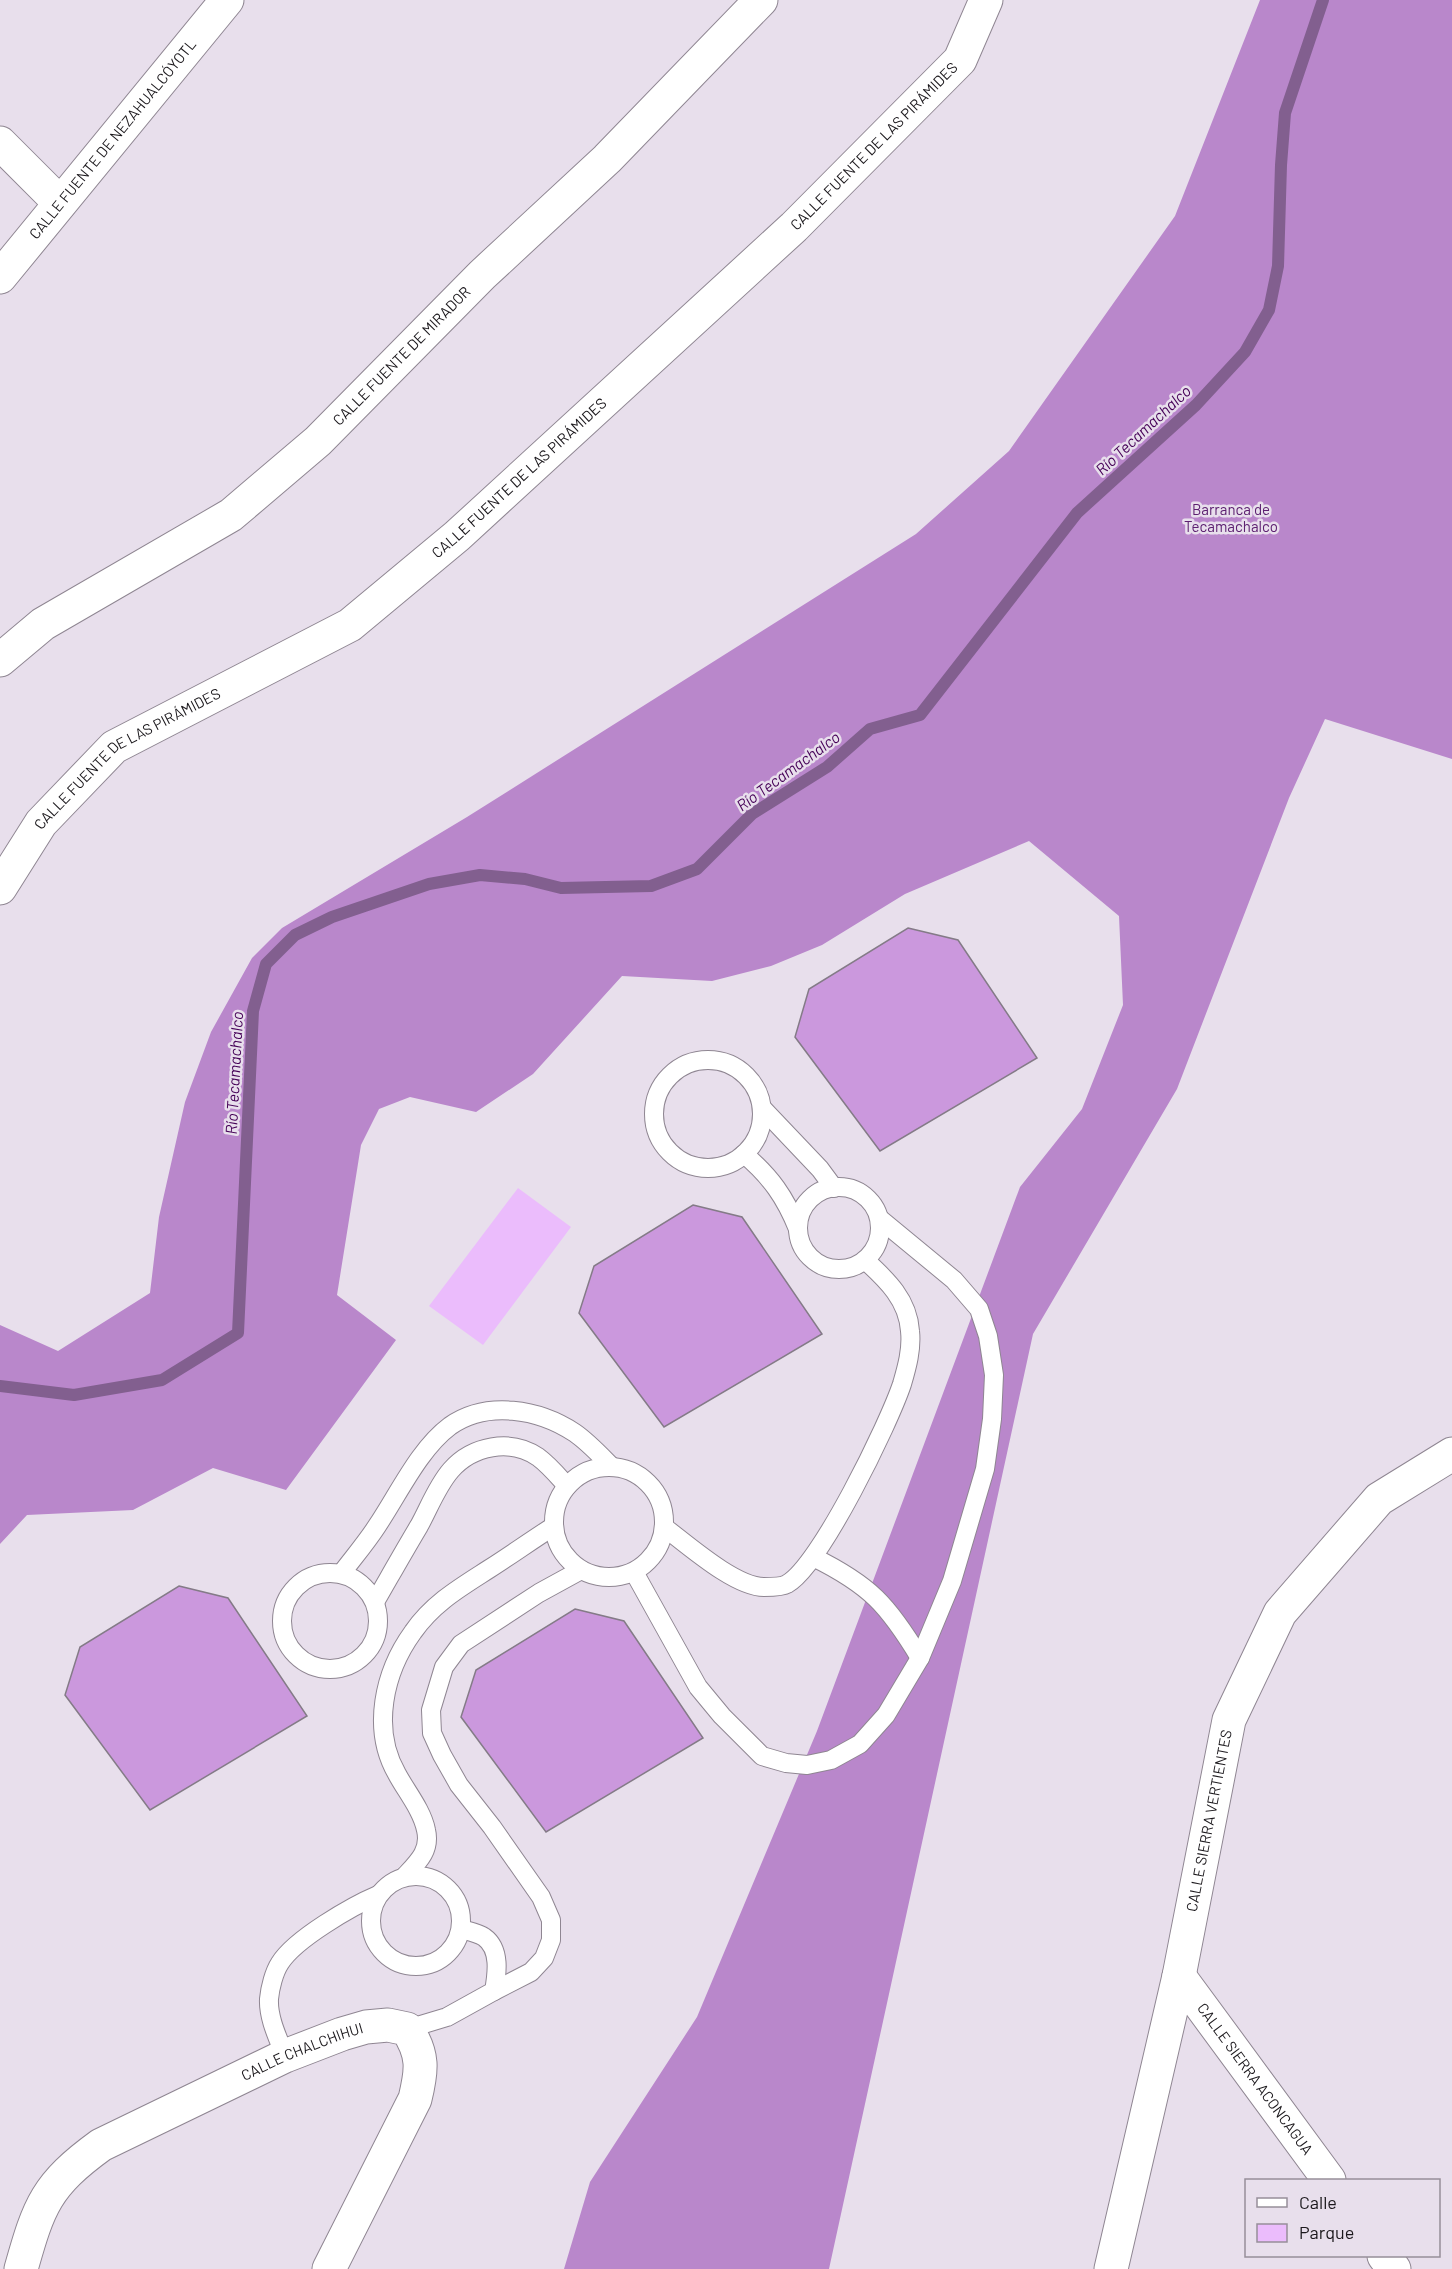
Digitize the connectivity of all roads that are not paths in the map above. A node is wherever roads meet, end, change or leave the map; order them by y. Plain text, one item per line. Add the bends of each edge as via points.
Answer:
1 (227, 0) edge
2 (761, 0) edge
3 (986, 0) edge
4 (0, 143) edge
5 (60, 203) junction
6 (0, 277) edge
7 (0, 660) edge
8 (0, 888) edge
9 (762, 1108) junction
10 (744, 1154) junction
11 (834, 1188) junction
12 (879, 1219) junction
13 (798, 1229) junction
14 (865, 1260) junction
15 (1452, 1454) edge
16 (612, 1467) junction
17 (567, 1486) junction
18 (554, 1526) junction
19 (664, 1527) junction
20 (813, 1557) junction
21 (580, 1570) junction
22 (634, 1572) junction
23 (341, 1574) junction
24 (375, 1602) junction
25 (920, 1658) junction
26 (404, 1877) junction
27 (378, 1895) junction
28 (461, 1929) junction
29 (1179, 1976) junction
30 (494, 1991) junction
31 (407, 2030) junction
32 (285, 2056) junction
33 (1328, 2179) edge
34 (1385, 2257) edge
35 (21, 2269) edge
36 (330, 2269) edge
37 (1111, 2269) edge
38 (1394, 2269) edge

1 - 5 street, CALLE FUENTE DE NEZAHUALCÓYOTL
2 - 7 street, CALLE FUENTE DE MIRADOR via 607,159 482,275 318,441 231,515 43,624
3 - 8 street, CALLE FUENTE DE LAS PIRÁMIDES via 960,60 794,227 457,536 350,625 114,747 41,823
4 - 5 street
5 - 6 street, CALLE FUENTE DE NEZAHUALCÓYOTL
9 - 10 lane via 755,1141
9 - 10 lane via 748,1077 719,1060 686,1064 660,1087 653,1119 658,1136 681,1161 714,1168
9 - 11 lane
10 - 13 lane via 774,1183 788,1203
11 - 12 lane via 857,1192 875,1208
11 - 13 lane via 813,1197 805,1206
12 - 14 lane via 880,1234
12 - 25 lane via 954,1280 979,1309 994,1375 985,1469 952,1581
13 - 14 lane via 807,1253 817,1262 841,1269
14 - 20 lane via 892,1285 905,1308 910,1353 882,1431
15 - 29 street, CALLE SIERRA VERTIENTES via 1379,1499 1280,1613 1229,1720
16 - 17 lane via 579,1475
16 - 19 lane via 630,1471 657,1493
16 - 23 lane via 577,1434 556,1421 503,1410 474,1414 449,1427 431,1445
17 - 18 lane via 558,1500
17 - 24 lane via 537,1456 520,1449 503,1446 468,1455 438,1489
18 - 21 lane via 558,1543
18 - 26 lane via 453,1591 430,1611 395,1662 382,1716 387,1751 426,1830 423,1858
19 - 20 lane via 733,1578 762,1587 786,1584
19 - 22 lane via 660,1544
20 - 25 lane via 845,1573 874,1595 897,1621
21 - 22 lane via 598,1577
21 - 30 lane via 461,1644 444,1667 431,1710 432,1733 453,1775 540,1898 551,1920 551,1940 544,1958 531,1972
22 - 25 lane via 698,1687 762,1756 807,1765 831,1760 860,1744 886,1715
23 - 24 lane via 362,1584
23 - 24 lane via 323,1573 305,1580 291,1592 283,1609 282,1627 287,1644 299,1659 334,1670 352,1665 377,1638
26 - 27 lane via 389,1883
26 - 28 lane via 422,1875 440,1882 453,1894 460,1910
27 - 28 lane via 371,1911 370,1930 377,1947 390,1959 407,1966 425,1966 442,1958 455,1945
27 - 32 lane via 360,1902 298,1944 280,1963 269,1998 270,2015
28 - 30 lane via 483,1936 493,1946 497,1959
29 - 33 street, CALLE SIERRA ACONCAGUA
29 - 37 street, CALLE SIERRA VERTIENTES
30 - 31 lane via 447,2017
31 - 32 street, CALLE CHALCHIHUI via 388,2025 366,2027
31 - 36 street via 417,2044 421,2064 415,2099
32 - 35 street, CALLE CHALCHIHUI via 101,2145 75,2164 42,2206
34 - 38 street

